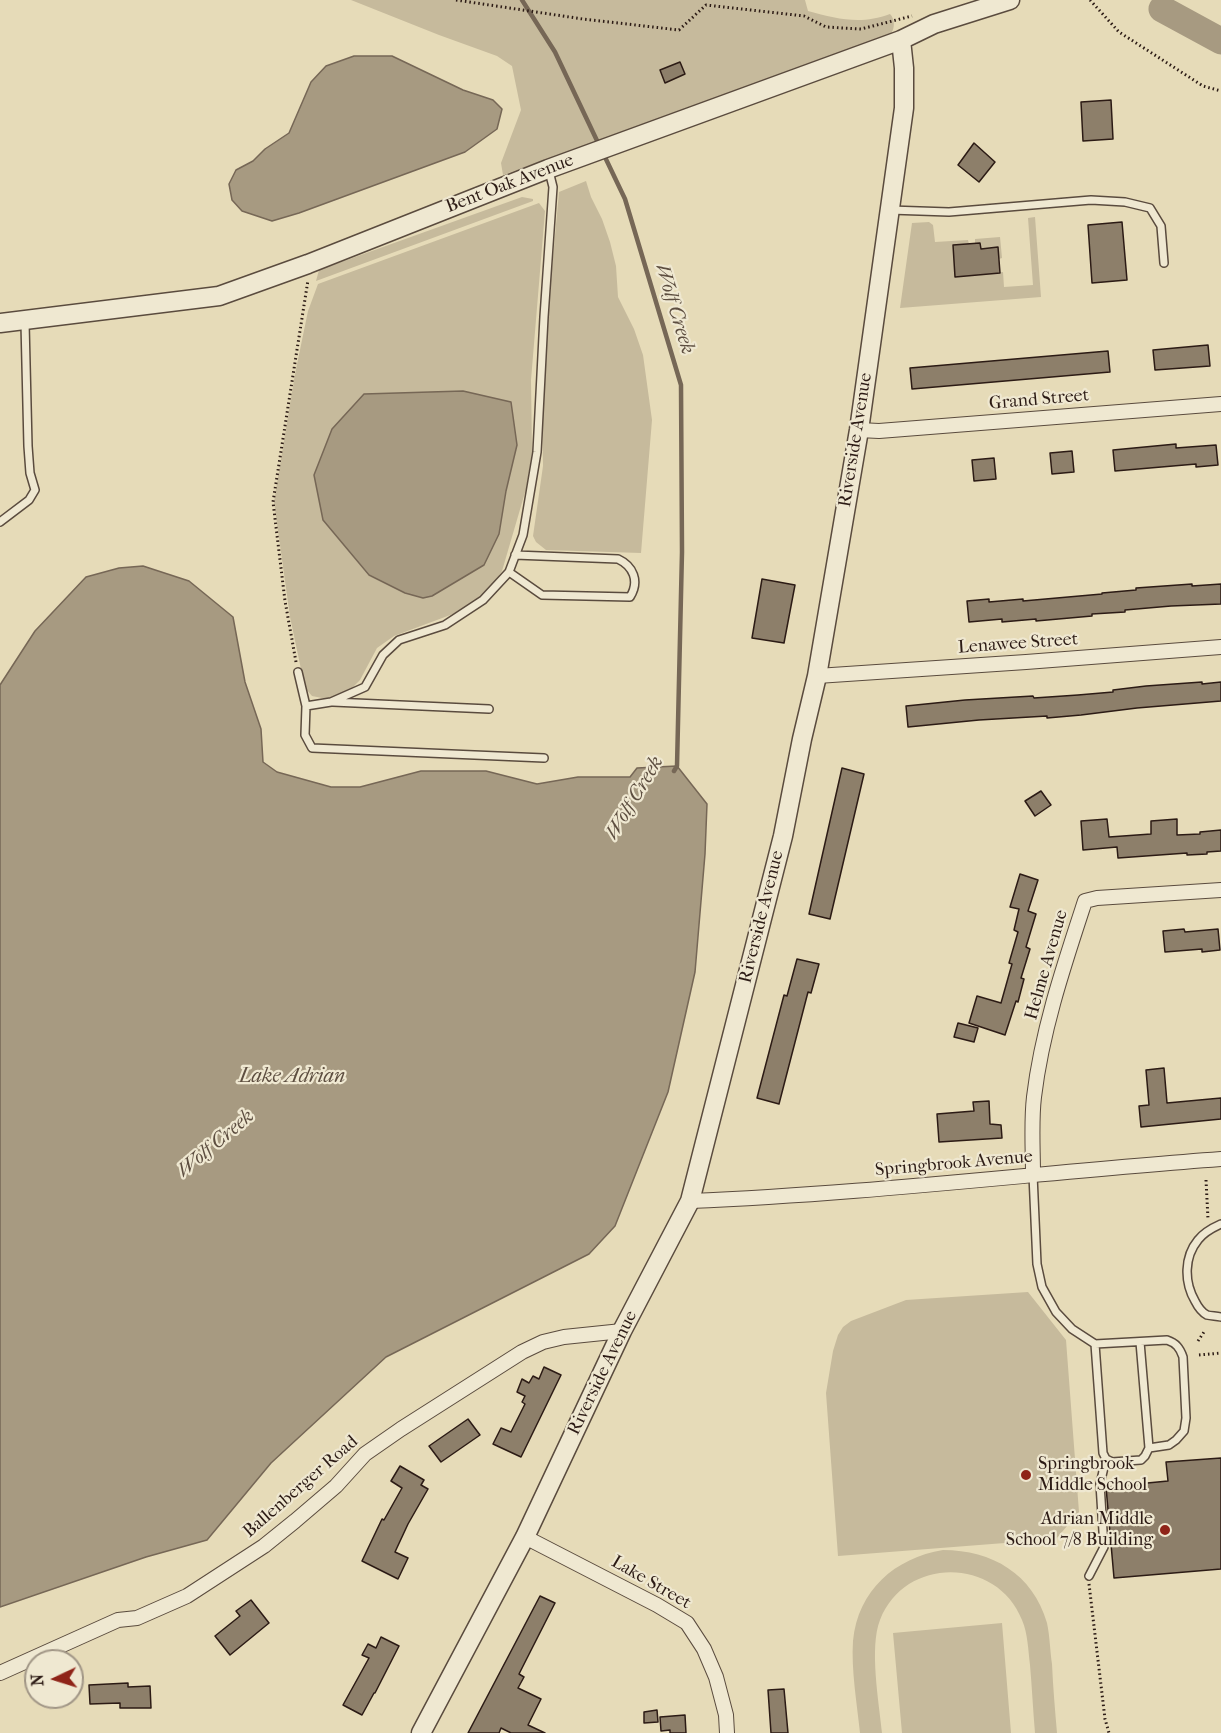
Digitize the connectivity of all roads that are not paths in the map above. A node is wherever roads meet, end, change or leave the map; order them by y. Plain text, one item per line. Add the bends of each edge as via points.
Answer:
1 (1010, 0) edge
2 (901, 40) junction
3 (548, 169) junction
4 (890, 210) junction
5 (1164, 263) dead end
6 (25, 320) junction
7 (0, 323) edge
8 (1221, 404) edge
9 (859, 430) junction
10 (0, 522) edge
11 (515, 555) junction
12 (509, 572) junction
13 (1221, 647) edge
14 (298, 672) road end
15 (817, 676) junction
16 (331, 702) junction
17 (306, 706) junction
18 (489, 709) dead end
19 (544, 758) dead end
20 (1221, 890) edge
21 (1221, 1159) edge
22 (1033, 1175) junction
23 (690, 1201) junction
24 (1221, 1224) edge
25 (1221, 1317) edge
26 (622, 1331) junction
27 (1140, 1342) junction
28 (1095, 1344) junction
29 (1149, 1448) junction
30 (1106, 1459) junction
31 (525, 1537) junction
32 (1089, 1576) road end
33 (0, 1673) edge
34 (422, 1733) edge
35 (727, 1733) edge

1 - 2 street, Bent Oak Avenue via 934,24
2 - 3 street, Bent Oak Avenue
2 - 4 street, Riverside Avenue via 905,89
3 - 6 street, Bent Oak Avenue via 219,296
3 - 11 lane via 554,188 537,452 523,536
4 - 5 lane via 949,212 1091,200 1125,202 1150,208 1161,225
4 - 9 street, Riverside Avenue
6 - 7 street, Bent Oak Avenue
6 - 10 lane via 28,446 35,490 29,500
8 - 9 street, Grand Street via 879,432
9 - 15 street, Riverside Avenue
11 - 12 lane
11 - 12 lane via 618,559 633,571 634,591 630,597 542,595
12 - 16 lane via 483,600 445,625 399,640 382,655 366,687
13 - 15 street, Lenawee Street
14 - 17 lane
15 - 23 street, Riverside Avenue via 783,836
16 - 17 lane
16 - 18 lane
17 - 19 lane via 305,735 312,748
20 - 22 street, Helme Avenue via 1085,901 1069,946 1041,1056 1034,1097
21 - 22 street, Springbrook Avenue
22 - 23 street, Springbrook Avenue
22 - 28 lane via 1037,1264 1042,1287 1056,1312
23 - 26 street, Riverside Avenue
24 - 25 lane via 1197,1241 1187,1269 1187,1282 1199,1309
26 - 31 street, Riverside Avenue
26 - 33 street, Ballenberger Road via 564,1337 522,1352 365,1454 336,1485 264,1546 187,1596 137,1618 118,1620
27 - 28 lane
27 - 29 lane
27 - 29 lane via 1176,1343 1183,1357 1184,1431 1169,1445
28 - 30 lane
29 - 30 lane via 1141,1460
30 - 32 lane via 1100,1484 1104,1547
31 - 34 street, Riverside Avenue
31 - 35 street, Lake Street via 687,1623 716,1677

